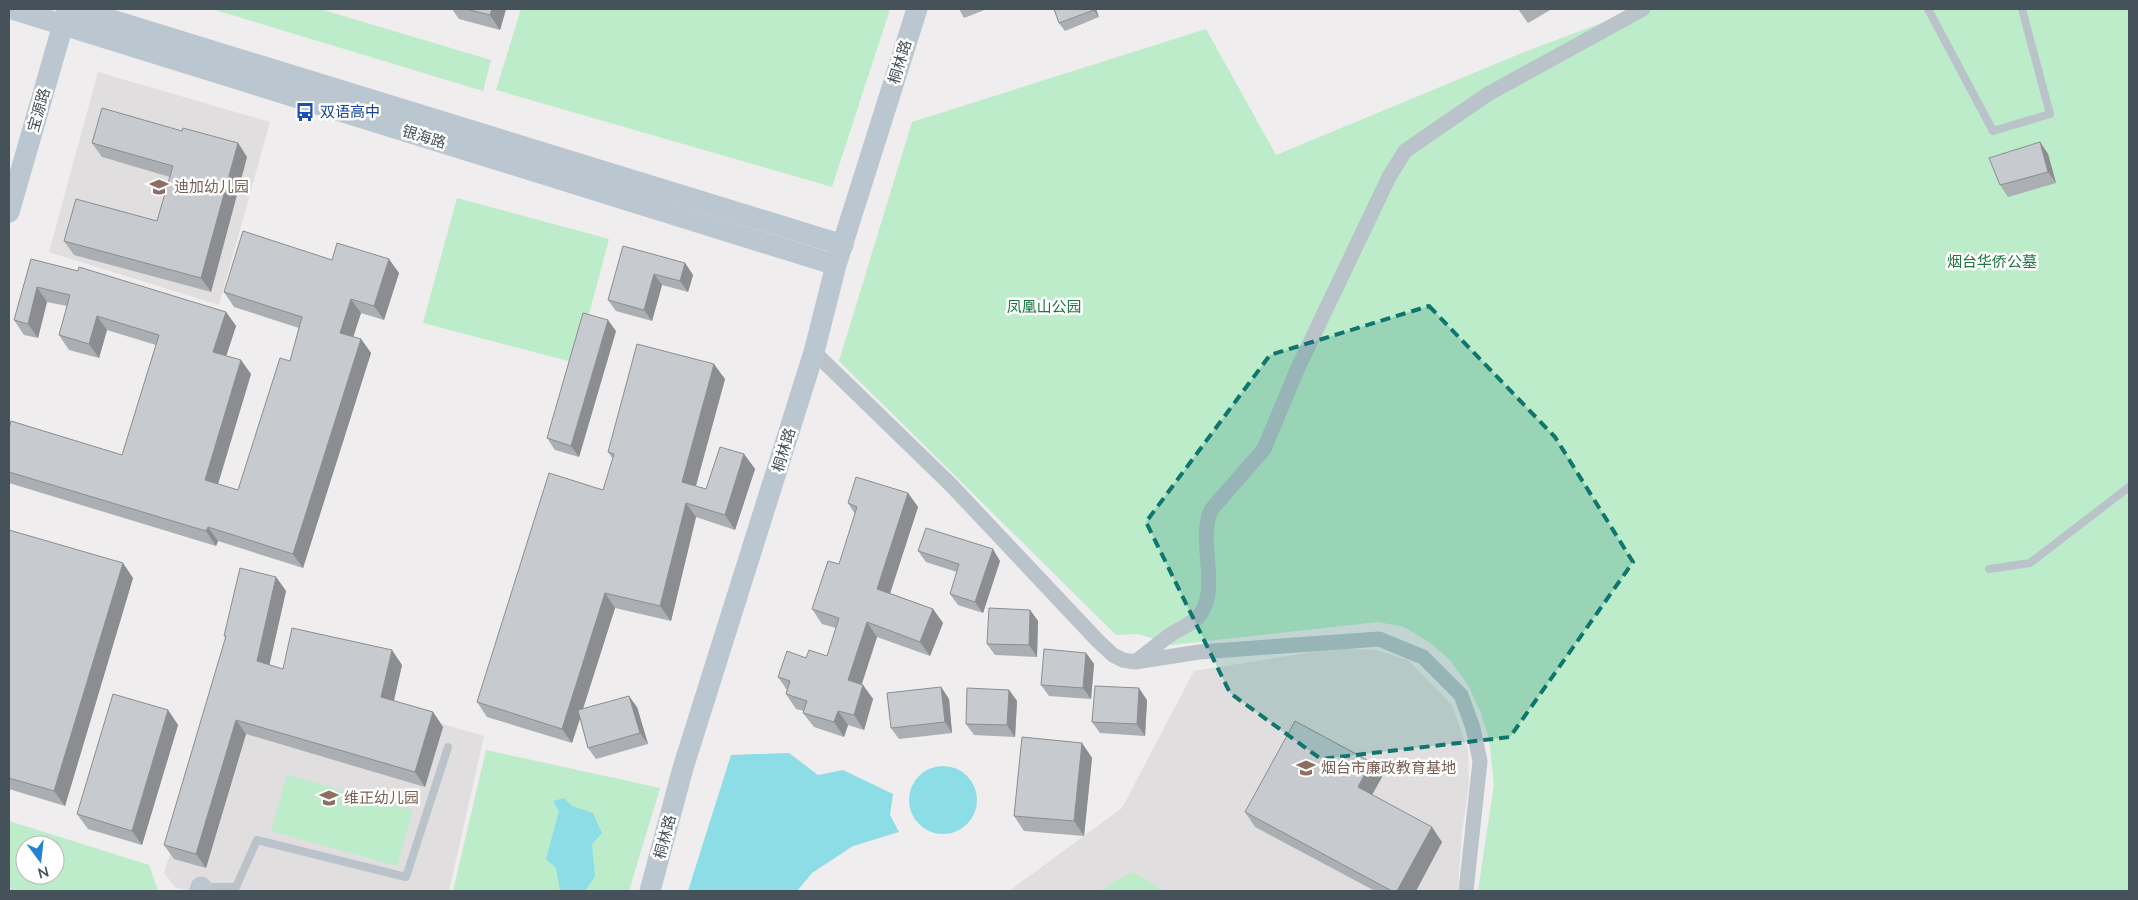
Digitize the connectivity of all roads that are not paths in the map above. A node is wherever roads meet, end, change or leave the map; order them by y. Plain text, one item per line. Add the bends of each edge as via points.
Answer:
1 (12, 9) edge
2 (917, 9) edge
3 (1643, 9) edge
4 (1928, 9) edge
5 (2022, 9) edge
6 (70, 14) edge
7 (9, 212) edge
8 (843, 245) junction
9 (836, 265) junction
10 (814, 352) junction
11 (2129, 487) edge
12 (1989, 569) dead end
13 (1135, 662) junction
14 (448, 747) dead end
15 (200, 889) edge
16 (650, 891) edge
17 (1466, 891) edge

1 - 6 main road, 银海路
2 - 8 main road, 桐林路
3 - 13 street via 1488,94 1405,151 1389,177 1301,362 1264,449 1211,510 1206,522 1209,594 1205,607 1198,618
4 - 5 lane via 1994,131 2050,114
6 - 7 main road, 宝源路
6 - 8 main road, 银海路
6 - 9 main road, 银海路
8 - 9 main road, 桐林路
9 - 10 main road, 桐林路
10 - 13 street via 951,485 1113,655
10 - 16 main road, 桐林路 via 683,768
11 - 12 lane via 2030,563
13 - 17 street via 1199,652 1378,639 1423,657 1461,695 1480,761
14 - 15 lane via 406,877 257,840 236,887

